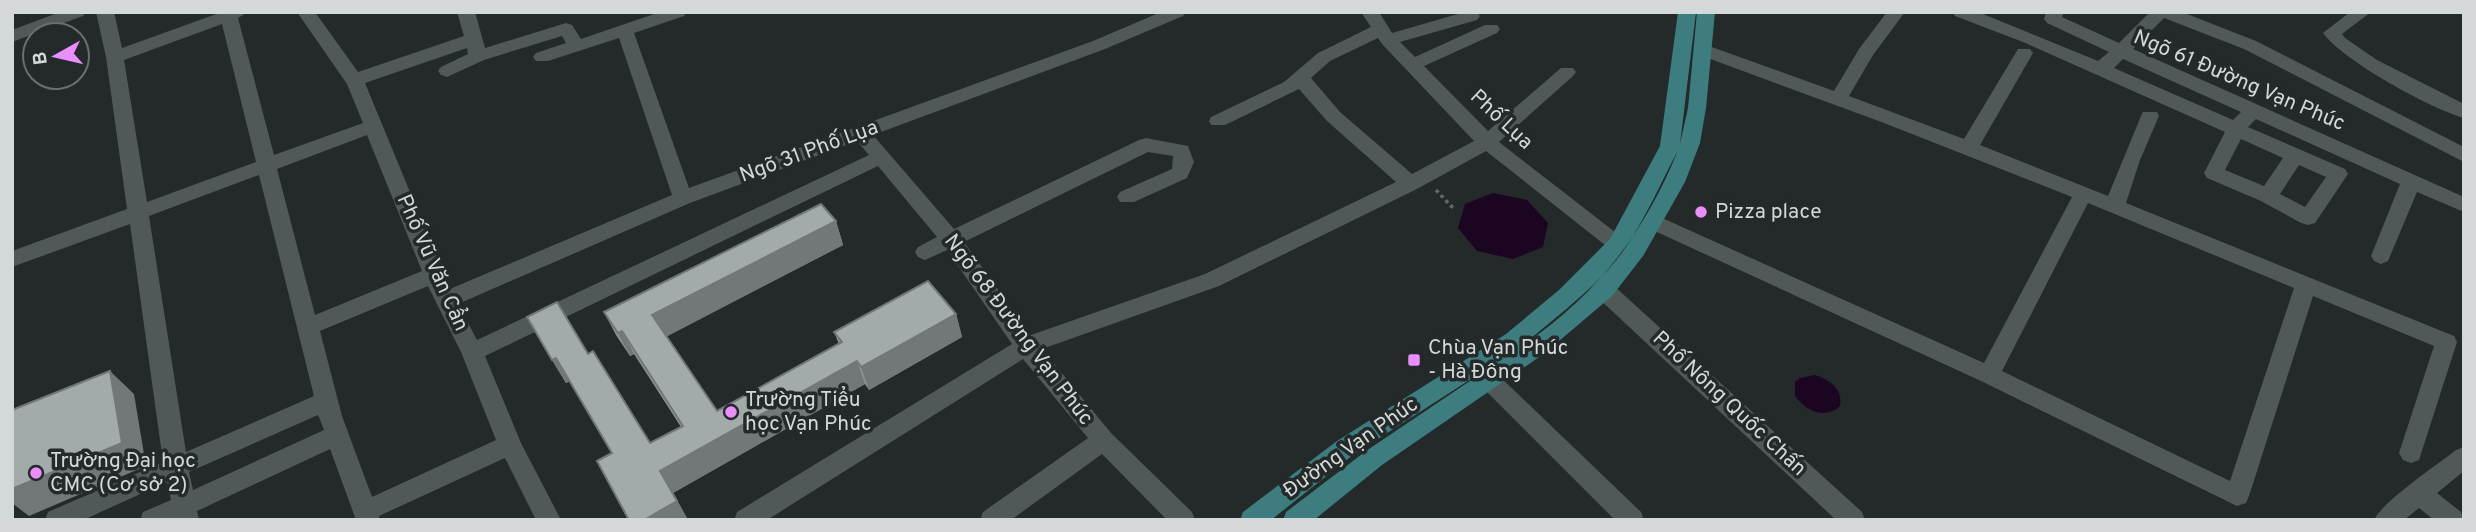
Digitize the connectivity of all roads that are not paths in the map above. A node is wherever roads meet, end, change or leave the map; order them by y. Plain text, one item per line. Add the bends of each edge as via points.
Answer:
1 (77, 12) edge
2 (105, 12) edge
3 (306, 12) edge
4 (467, 12) edge
5 (679, 12) edge
6 (692, 12) edge
7 (1177, 12) edge
8 (1370, 12) edge
9 (1687, 12) edge
10 (1706, 12) edge
11 (1896, 12) edge
12 (1961, 12) edge
13 (2055, 12) edge
14 (2162, 12) edge
15 (2362, 12) edge
16 (234, 15) edge
17 (1471, 16) dead end
18 (1492, 29) dead end
19 (625, 31) junction
20 (1385, 34) junction
21 (12, 36) edge
22 (577, 46) junction
23 (476, 47) junction
24 (1694, 48) junction
25 (2121, 51) junction
26 (2024, 53) dead end
27 (115, 57) junction
28 (542, 57) dead end
29 (1412, 65) junction
30 (2101, 69) junction
31 (447, 71) dead end
32 (1567, 72) dead end
33 (1301, 77) junction
34 (354, 80) junction
35 (1839, 98) junction
36 (2254, 110) junction
37 (2464, 112) edge
38 (2150, 116) dead end
39 (1218, 121) dead end
40 (373, 126) junction
41 (2237, 127) junction
42 (861, 133) junction
43 (1487, 142) junction
44 (1969, 148) junction
45 (2296, 155) junction
46 (2464, 155) edge
47 (881, 157) junction
48 (268, 163) junction
49 (2412, 180) junction
50 (1410, 184) junction
51 (2084, 192) junction
52 (2268, 196) junction
53 (1127, 197) dead end
54 (682, 198) junction
55 (2115, 204) junction
56 (2464, 205) edge
57 (138, 213) junction
58 (1653, 222) junction
59 (950, 238) junction
60 (1617, 244) junction
61 (925, 252) dead end
62 (2381, 257) dead end
63 (12, 259) edge
64 (434, 275) junction
65 (2306, 284) junction
66 (1604, 290) junction
67 (446, 300) junction
68 (308, 327) junction
69 (1026, 346) junction
70 (472, 352) junction
71 (1481, 372) junction
72 (1989, 374) junction
73 (326, 401) junction
74 (337, 435) junction
75 (1103, 440) junction
76 (510, 445) junction
77 (2411, 453) dead end
78 (176, 467) junction
79 (2458, 470) edge
80 (2419, 493) junction
81 (185, 512) edge
82 (367, 515) edge
83 (2392, 518) edge
84 (57, 520) edge
85 (152, 520) edge
86 (549, 520) edge
87 (746, 520) edge
88 (992, 520) edge
89 (1183, 520) edge
90 (1252, 520) edge
91 (1295, 520) edge
92 (1632, 520) edge
93 (1853, 520) edge
94 (2452, 520) edge

1 - 21 street
2 - 27 street
3 - 34 street, Phố Vũ Văn Cẩn
4 - 23 street
5 - 6 street
5 - 19 street
7 - 42 street, Ngõ 31 Phố Lụa
8 - 20 street, Phố Lụa
9 - 24 main road, Đường Vạn Phúc
10 - 24 main road, Đường Vạn Phúc
11 - 35 street
12 - 30 street
13 - 25 street via 2053,19
14 - 25 street
14 - 46 street via 2250,45
15 - 37 street via 2332,33 2335,41
16 - 27 street
16 - 48 street
17 - 20 street
18 - 29 street
19 - 22 street
19 - 54 street
20 - 29 street, Phố Lụa
20 - 33 street via 1324,57
22 - 23 street via 566,29
22 - 28 street
23 - 31 street
23 - 34 street
24 - 35 street
24 - 58 main road, Đường Vạn Phúc via 1690,143
24 - 60 main road, Đường Vạn Phúc via 1670,146
25 - 30 street, Ngõ 61 Đường Vạn Phúc
25 - 36 street, Ngõ 61 Đường Vạn Phúc
26 - 44 street
27 - 57 street
29 - 43 street, Phố Lụa
30 - 41 street
32 - 43 street
33 - 39 street
33 - 50 street via 1321,105
34 - 40 street, Phố Vũ Văn Cẩn
35 - 44 street
36 - 41 street
36 - 49 street, Ngõ 61 Đường Vạn Phúc
38 - 55 street
40 - 48 street
40 - 64 street, Phố Vũ Văn Cẩn
41 - 45 street
41 - 52 street via 2214,173
42 - 47 street, Ngõ 68 Đường Vạn Phúc
42 - 54 street, Ngõ 31 Phố Lụa
43 - 50 street
43 - 60 street, Phố Lụa
44 - 51 street
45 - 52 street
45 - 52 street via 2339,174 2308,218
47 - 59 street, Ngõ 68 Đường Vạn Phúc
47 - 70 street
48 - 57 street
48 - 68 street
49 - 56 street, Ngõ 61 Đường Vạn Phúc
49 - 62 street
50 - 69 street via 1212,280
51 - 55 street
51 - 72 street
53 - 59 street via 1180,173 1184,162 1181,150 1146,145
54 - 67 street, Ngõ 31 Phố Lụa
55 - 65 street
57 - 63 street
57 - 78 street
58 - 66 main road, Đường Vạn Phúc
58 - 72 street
59 - 61 street
59 - 69 street, Ngõ 68 Đường Vạn Phúc
60 - 71 main road, Đường Vạn Phúc via 1567,296
64 - 67 street, Phố Vũ Văn Cẩn
64 - 68 street
65 - 72 street via 2236,496
65 - 77 street via 2446,342
66 - 71 main road, Đường Vạn Phúc via 1537,347
66 - 93 street, Phố Nông Quốc Chấn
67 - 70 street, Phố Vũ Văn Cẩn
68 - 73 street
69 - 75 street, Ngõ 68 Đường Vạn Phúc
69 - 87 street
70 - 76 street, Phố Vũ Văn Cẩn
71 - 90 main road, Đường Vạn Phúc via 1345,448
71 - 91 main road, Đường Vạn Phúc
71 - 92 street
73 - 74 street
73 - 78 street
74 - 81 street
74 - 82 street
75 - 88 street
75 - 89 street, Ngõ 68 Đường Vạn Phúc
76 - 82 street
76 - 86 street, Phố Vũ Văn Cẩn
78 - 81 street
78 - 84 street
79 - 80 street
80 - 83 street
80 - 94 street
81 - 85 street

